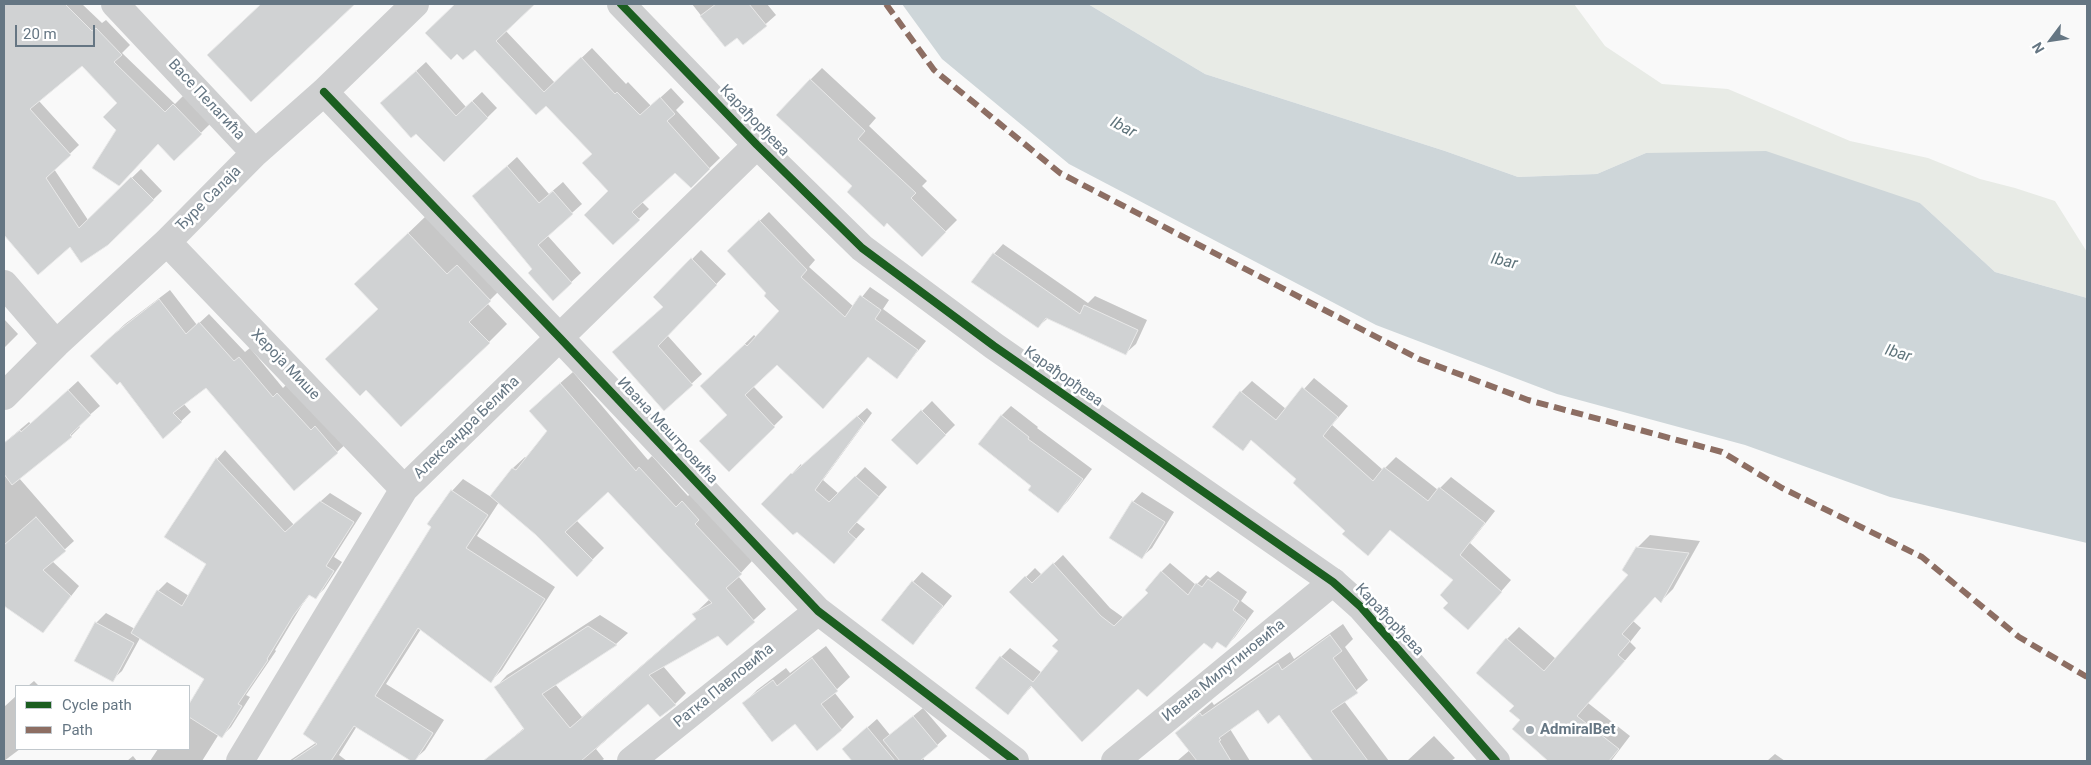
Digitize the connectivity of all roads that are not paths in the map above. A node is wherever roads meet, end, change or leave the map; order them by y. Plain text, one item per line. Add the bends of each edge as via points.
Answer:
1 (115, 4) edge
2 (415, 4) edge
3 (621, 4) edge
4 (324, 92) junction
5 (757, 144) junction
6 (255, 153) junction
7 (166, 242) junction
8 (4, 284) edge
9 (560, 338) junction
10 (56, 344) junction
11 (4, 396) edge
12 (404, 489) junction
13 (1333, 582) junction
14 (818, 611) junction
15 (240, 761) edge
16 (631, 761) edge
17 (1015, 761) edge
18 (1115, 761) edge
19 (1496, 761) edge

1 - 6 street, Васе Пелагића
2 - 4 street, Ђуре Салаја
3 - 5 street, Карађорђева
4 - 6 street, Ђуре Салаја
4 - 9 street, Ивана Мештровића
5 - 9 street, Александра Белића
5 - 13 street, Карађорђева via 862,248 994,346
6 - 7 street, Ђуре Салаја
7 - 10 street, Ђуре Салаја
7 - 12 street, Хероја Мише
8 - 10 street
9 - 12 street, Александра Белића
9 - 14 street, Ивана Мештровића
10 - 11 street, Ђуре Салаја
12 - 15 street, Александра Белића
13 - 18 street, Ивана Милутиновића
13 - 19 street, Карађорђева via 1361,607
14 - 16 street, Ратка Павловића
14 - 17 street, Ивана Мештровића

